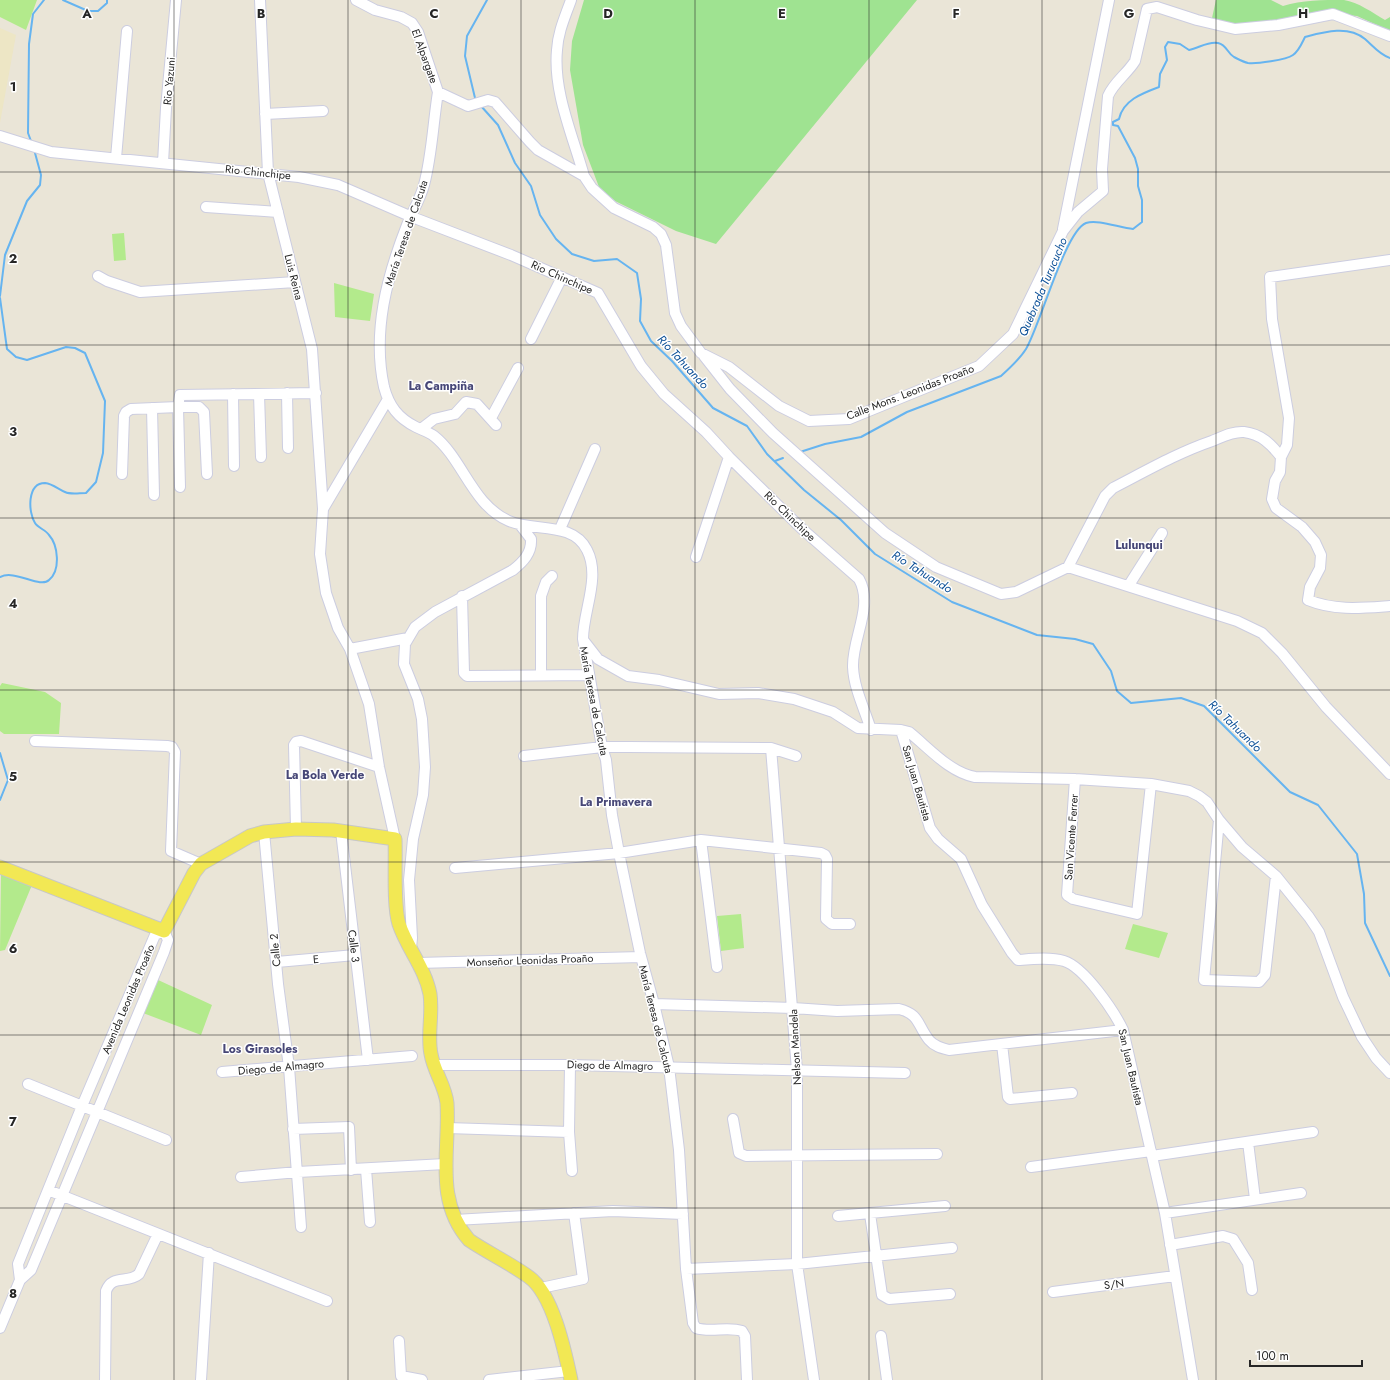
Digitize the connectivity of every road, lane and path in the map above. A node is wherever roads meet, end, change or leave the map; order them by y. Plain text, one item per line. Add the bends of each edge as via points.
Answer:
1 (176, 0) edge
2 (260, 0) edge
3 (356, 0) edge
4 (571, 0) edge
5 (1109, 0) edge
6 (127, 31) dead end
7 (1390, 36) edge
8 (438, 92) junction
9 (323, 111) dead end
10 (265, 114) junction
11 (1, 140) edge
12 (116, 158) junction
13 (164, 163) junction
14 (268, 173) junction
15 (584, 176) junction
16 (206, 207) dead end
17 (278, 212) junction
18 (412, 217) junction
19 (1063, 231) junction
20 (1390, 260) edge
21 (98, 276) dead end
22 (562, 276) junction
23 (295, 282) junction
24 (531, 338) dead end
25 (701, 353) junction
26 (518, 368) dead end
27 (287, 393) junction
28 (316, 393) junction
29 (233, 394) junction
30 (259, 394) junction
31 (388, 399) junction
32 (178, 407) junction
33 (152, 408) junction
34 (420, 429) junction
35 (288, 448) dead end
36 (595, 450) dead end
37 (261, 456) dead end
38 (729, 457) junction
39 (1281, 457) junction
40 (234, 466) dead end
41 (122, 474) dead end
42 (207, 474) dead end
43 (180, 487) dead end
44 (154, 495) dead end
45 (323, 509) junction
46 (521, 526) junction
47 (560, 529) junction
48 (1162, 533) dead end
49 (696, 557) dead end
50 (1068, 567) junction
51 (552, 576) dead end
52 (1129, 585) junction
53 (462, 596) junction
54 (1390, 606) edge
55 (408, 638) junction
56 (583, 640) junction
57 (350, 649) junction
58 (541, 674) junction
59 (588, 675) junction
60 (871, 730) junction
61 (901, 730) junction
62 (35, 741) dead end
63 (602, 747) junction
64 (771, 748) junction
65 (524, 756) dead end
66 (796, 756) dead end
67 (379, 767) junction
68 (1390, 774) edge
69 (1075, 779) junction
70 (1151, 784) junction
71 (1219, 820) junction
72 (296, 829) junction
73 (341, 831) junction
74 (264, 832) junction
75 (395, 839) junction
76 (701, 840) junction
77 (779, 849) junction
78 (619, 852) junction
79 (201, 864) junction
80 (0, 867) edge
81 (455, 868) dead end
82 (1276, 876) junction
83 (850, 924) dead end
84 (164, 931) junction
85 (411, 948) junction
86 (355, 956) junction
87 (641, 957) junction
88 (277, 962) junction
89 (418, 963) junction
90 (717, 967) dead end
91 (654, 1004) junction
92 (793, 1008) junction
93 (1123, 1030) junction
94 (1002, 1044) junction
95 (412, 1056) dead end
96 (368, 1060) junction
97 (434, 1065) junction
98 (570, 1065) junction
99 (669, 1066) junction
100 (289, 1067) junction
101 (797, 1070) junction
102 (222, 1072) dead end
103 (905, 1073) dead end
104 (1390, 1073) edge
105 (28, 1084) dead end
106 (1072, 1093) dead end
107 (82, 1106) junction
108 (97, 1112) junction
109 (733, 1119) dead end
110 (447, 1128) junction
111 (293, 1129) junction
112 (569, 1132) junction
113 (1313, 1132) dead end
114 (166, 1140) dead end
115 (1248, 1142) junction
116 (937, 1154) dead end
117 (1151, 1154) junction
118 (798, 1156) junction
119 (445, 1164) junction
120 (1031, 1167) dead end
121 (366, 1169) junction
122 (351, 1170) junction
123 (298, 1172) junction
124 (572, 1172) dead end
125 (241, 1177) dead end
126 (48, 1190) junction
127 (1301, 1193) dead end
128 (63, 1196) junction
129 (1256, 1199) junction
130 (945, 1206) dead end
131 (574, 1213) junction
132 (1165, 1213) junction
133 (683, 1214) junction
134 (870, 1214) junction
135 (838, 1216) dead end
136 (455, 1220) junction
137 (370, 1222) dead end
138 (301, 1227) dead end
139 (158, 1234) junction
140 (1170, 1245) junction
141 (952, 1248) dead end
142 (209, 1253) junction
143 (876, 1256) junction
144 (797, 1264) junction
145 (686, 1269) junction
146 (1175, 1276) junction
147 (20, 1280) junction
148 (541, 1288) junction
149 (1252, 1290) dead end
150 (1053, 1292) dead end
151 (950, 1294) dead end
152 (327, 1300) dead end
153 (0, 1328) edge
154 (881, 1336) dead end
155 (398, 1341) dead end
156 (570, 1375) edge
157 (105, 1380) edge
158 (201, 1380) edge
159 (422, 1380) edge
160 (489, 1380) edge
161 (747, 1380) edge
162 (814, 1380) edge
163 (887, 1380) edge
164 (1193, 1380) edge

1 - 13 street, Rio Yazuni via 166,108
2 - 10 street, Luis Reina
3 - 8 street, El Alpargate via 375,10 401,17 412,23 418,32
4 - 15 street, Calle Mons. Leonidas Proaño via 561,25 556,51 559,89
5 - 19 street
6 - 12 street
7 - 19 street via 1333,14 1278,25 1236,29 1197,20 1157,6 1147,9 1135,61 1111,88 1108,96 1102,191 1078,212
8 - 15 street, El Alpargate via 468,106 488,100 495,102 538,150
8 - 18 street, María Teresa de Calcuta via 432,152 424,186
9 - 10 street
10 - 14 street, Luis Reina
11 - 12 street, Rio Chinchipe via 41,150
12 - 13 street, Rio Chinchipe
13 - 14 street, Rio Chinchipe
14 - 17 street, Luis Reina
14 - 18 street, Rio Chinchipe via 338,185
15 - 25 street, Calle Mons. Leonidas Proaño via 592,188 614,208 653,227 661,234 666,245 675,313 681,326
16 - 17 street
17 - 23 street, Luis Reina
18 - 22 street, Rio Chinchipe
18 - 31 street, María Teresa de Calcuta via 384,296 380,321 382,373
19 - 25 street, Calle Mons. Leonidas Proaño via 1013,334 979,366 849,419 809,421 779,406 729,367
20 - 39 street via 1270,277 1272,321 1289,418 1287,445
21 - 23 street via 107,282 140,292
22 - 24 street
22 - 38 street, Rio Chinchipe via 598,293 641,366 664,394
23 - 28 street, Luis Reina via 312,349
25 - 50 street via 730,389 774,433 885,533 936,567 1001,594 1016,592
26 - 34 street via 493,422 477,404 466,402 455,414 434,419
27 - 28 street
27 - 30 street
27 - 35 street
28 - 45 street, Luis Reina
29 - 30 street
29 - 32 street via 180,395
29 - 40 street
30 - 37 street
31 - 34 street, María Teresa de Calcuta via 396,413
31 - 45 street
32 - 33 street
32 - 42 street via 199,407 204,412
32 - 43 street
33 - 41 street via 130,409 124,416
33 - 44 street
34 - 46 street, María Teresa de Calcuta via 444,446 490,510
36 - 47 street
38 - 49 street
38 - 60 street, Rio Chinchipe via 801,528 859,580 864,588 865,598 853,665 857,688
39 - 50 street via 1270,443 1245,432 1229,434 1183,451 1113,488 1105,496
39 - 54 street via 1280,472 1275,481 1272,499 1276,508 1302,527 1315,542 1321,555 1320,568 1310,587 1308,600 1330,607
45 - 57 street, Luis Reina via 320,554 326,593 338,628
46 - 47 street, María Teresa de Calcuta
46 - 53 street via 532,544 524,560 513,570
47 - 56 street, María Teresa de Calcuta via 579,540 587,549 592,561
48 - 52 street
50 - 52 street
51 - 58 street via 546,582 541,596
52 - 68 street via 1237,621 1262,633 1282,653 1326,707
53 - 55 street via 422,621
53 - 58 street via 464,673 467,676
55 - 57 street
55 - 85 street via 404,664 421,713 425,767 409,880
56 - 59 street, María Teresa de Calcuta
56 - 60 street via 598,659 628,676 659,680 719,694 758,693 794,699 833,712 858,728
57 - 67 street, Luis Reina via 369,704
58 - 59 street
59 - 63 street, María Teresa de Calcuta
60 - 61 street
61 - 69 street via 909,732 963,775 1018,779
61 - 93 street, San Juan Bautista via 930,828 938,839 961,859 982,905 1012,953 1018,960 1059,960 1072,964 1113,1010
62 - 79 street via 172,748 175,752 171,851
63 - 64 street
63 - 65 street
63 - 78 street, María Teresa de Calcuta
64 - 66 street
64 - 77 street, Nelson Mandela
67 - 72 street via 301,741 296,742
67 - 75 street, Luis Reina
69 - 70 street
69 - 70 street, San Vicente Ferrer via 1067,895 1073,899 1137,914
70 - 71 street via 1189,791 1199,796 1207,802
71 - 82 street via 1242,848
71 - 82 street via 1204,980 1259,982 1263,979
72 - 73 main road
72 - 74 main road
73 - 75 main road
73 - 86 street, Calle 3
74 - 79 main road via 243,839
74 - 88 street, Calle 2
75 - 85 main road via 399,922
76 - 77 street
76 - 78 street
76 - 90 street
77 - 83 street via 825,855 826,919 832,924
77 - 92 street, Nelson Mandela
78 - 81 street
78 - 87 street, María Teresa de Calcuta
79 - 84 main road
80 - 84 main road
82 - 104 street via 1319,932 1343,997 1362,1037
84 - 107 street, Avenida Leonidas Proaño via 155,935
84 - 108 street, Avenida Leonidas Proaño via 168,940
85 - 89 main road
86 - 88 street, E
86 - 96 street, Calle 3 via 362,995
87 - 89 street, Monseñor Leonidas Proaño
87 - 91 street, María Teresa de Calcuta
88 - 100 street, Calle 2
89 - 97 main road via 430,995 430,1049
91 - 92 street
91 - 99 street, María Teresa de Calcuta
92 - 94 street via 837,1011 899,1010 909,1012 916,1018 929,1040 949,1050
92 - 101 street, Nelson Mandela
93 - 94 street
93 - 117 street, San Juan Bautista
94 - 106 street via 1010,1099
95 - 96 street, Diego de Almagro
96 - 100 street, Diego de Almagro
97 - 98 street, Diego de Almagro
97 - 110 main road via 446,1092
98 - 99 street, Diego de Almagro
98 - 112 street
99 - 101 street, Diego de Almagro
99 - 133 street, María Teresa de Calcuta via 679,1150
100 - 102 street, Diego de Almagro
100 - 111 street, Calle 2
101 - 103 street, Diego de Almagro
101 - 118 street, Nelson Mandela
105 - 107 street
107 - 108 street
107 - 126 street, Avenida Leonidas Proaño
108 - 114 street
108 - 128 street, Avenida Leonidas Proaño
109 - 118 street via 739,1153 742,1156
110 - 112 street
110 - 119 main road
111 - 122 street via 348,1127
111 - 123 street, Calle 2
112 - 124 street
113 - 115 street
115 - 117 street
115 - 129 street
116 - 118 street
117 - 120 street
117 - 132 street, San Juan Bautista
118 - 144 street, Nelson Mandela
119 - 121 street
119 - 136 main road via 448,1196
121 - 122 street
121 - 137 street
122 - 123 street
123 - 125 street
123 - 138 street, Calle 2
126 - 128 street
126 - 147 street, Avenida Leonidas Proaño via 18,1264
127 - 129 street
128 - 139 street
128 - 147 street, Avenida Leonidas Proaño via 31,1270
129 - 132 street
130 - 134 street
131 - 133 street via 613,1211
131 - 136 street
131 - 148 street via 583,1278
132 - 140 street, San Juan Bautista
133 - 145 street, María Teresa de Calcuta
134 - 135 street
134 - 143 street
136 - 148 main road via 469,1240 529,1276
139 - 142 street
139 - 157 street via 139,1274 135,1278 108,1284
140 - 146 street, San Juan Bautista
140 - 149 street via 1228,1236 1233,1239 1248,1263
141 - 143 street
142 - 152 street
142 - 158 street
143 - 144 street
143 - 151 street via 882,1295 885,1298
144 - 145 street
144 - 162 street, Nelson Mandela
145 - 161 street, María Teresa de Calcuta via 693,1323 696,1328 702,1330 742,1331 745,1336
146 - 150 street, S/N
146 - 164 street, San Juan Bautista
147 - 153 street
148 - 156 main road via 550,1305
154 - 163 street
155 - 159 street via 402,1376
156 - 160 street

